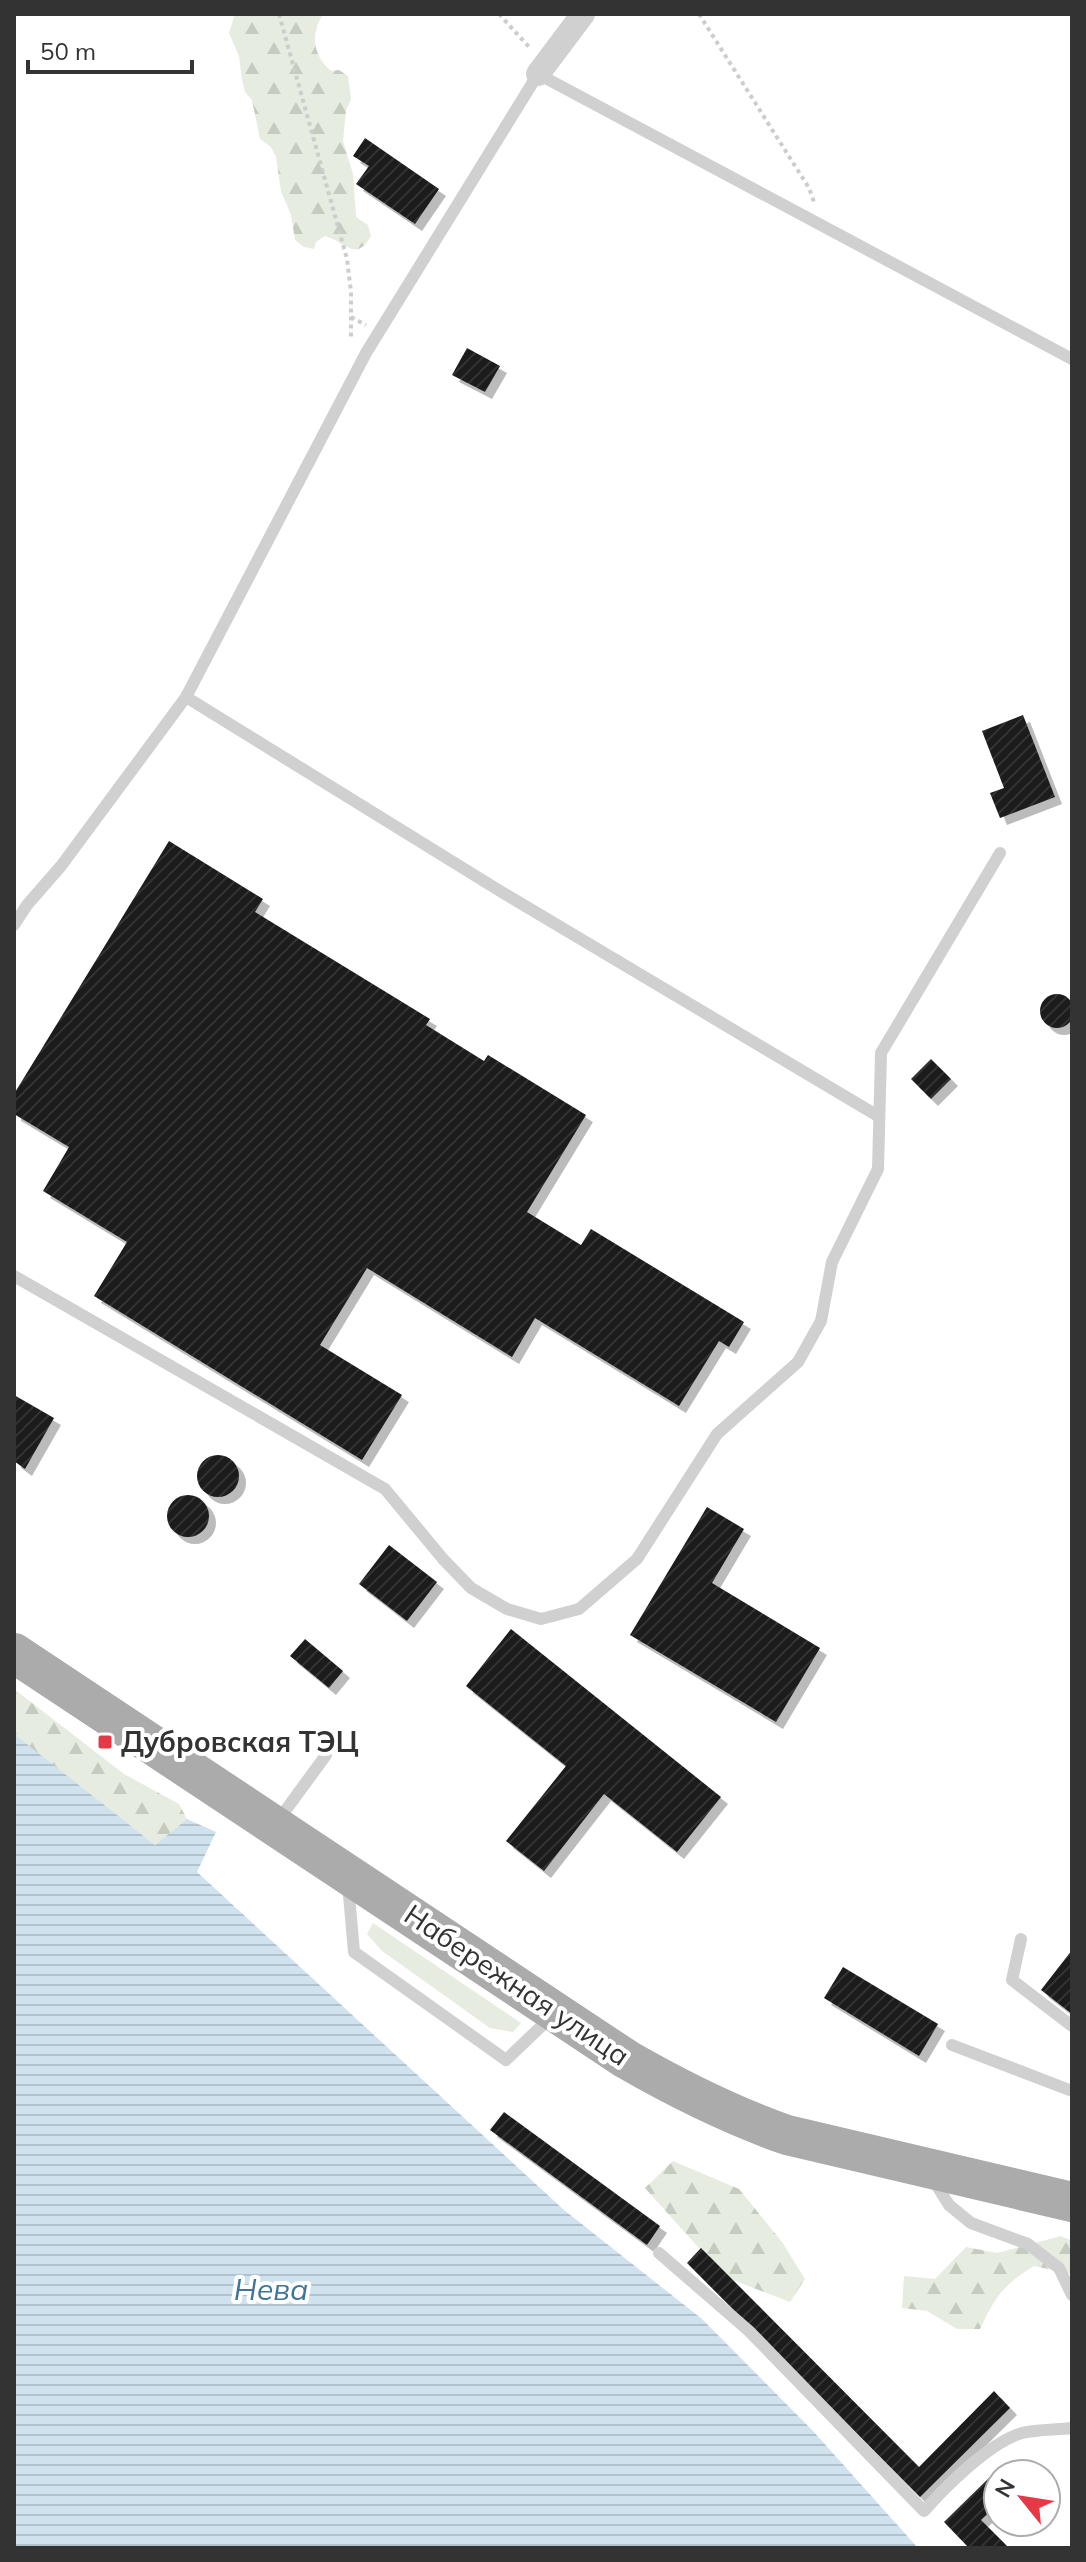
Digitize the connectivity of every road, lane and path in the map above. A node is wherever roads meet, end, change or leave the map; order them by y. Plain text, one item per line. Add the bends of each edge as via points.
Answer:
1 (279, 14) edge
2 (499, 14) edge
3 (583, 14) edge
4 (699, 14) edge
5 (542, 70) junction
6 (824, 227) junction
7 (351, 337) dead end
8 (1072, 359) edge
9 (186, 697) junction
10 (1000, 853) dead end
11 (14, 925) edge
12 (878, 1116) junction
13 (14, 1276) edge
14 (14, 1653) edge
15 (326, 1755) dead end
16 (275, 1825) junction
17 (347, 1872) junction
18 (1021, 1939) dead end
19 (556, 2013) junction
20 (1072, 2026) edge
21 (952, 2045) dead end
22 (1072, 2091) edge
23 (926, 2169) junction
24 (1072, 2202) edge
25 (659, 2253) dead end
26 (1072, 2295) edge
27 (1072, 2428) edge

1 - 7 path via 347,259
2 - 5 path
3 - 5 street
4 - 6 path via 809,188
5 - 6 lane
5 - 9 lane via 366,353
6 - 8 lane
9 - 11 lane
9 - 12 lane
10 - 12 lane via 881,1053
12 - 13 lane via 878,1169 832,1262 821,1321 798,1362 717,1434 637,1559 579,1609 541,1619 507,1609 471,1588 385,1489
14 - 16 main road, Набережная улица
15 - 16 lane
16 - 17 main road, Набережная улица
17 - 19 main road, Набережная улица
17 - 19 lane via 354,1952 506,2060
18 - 20 lane via 1012,1980
19 - 23 main road, Набережная улица via 667,2082 744,2120
21 - 22 lane
23 - 24 main road, Набережная улица
23 - 26 lane via 949,2205 971,2223 1028,2244 1059,2268
25 - 27 lane via 749,2331 924,2511 945,2486 1021,2433

